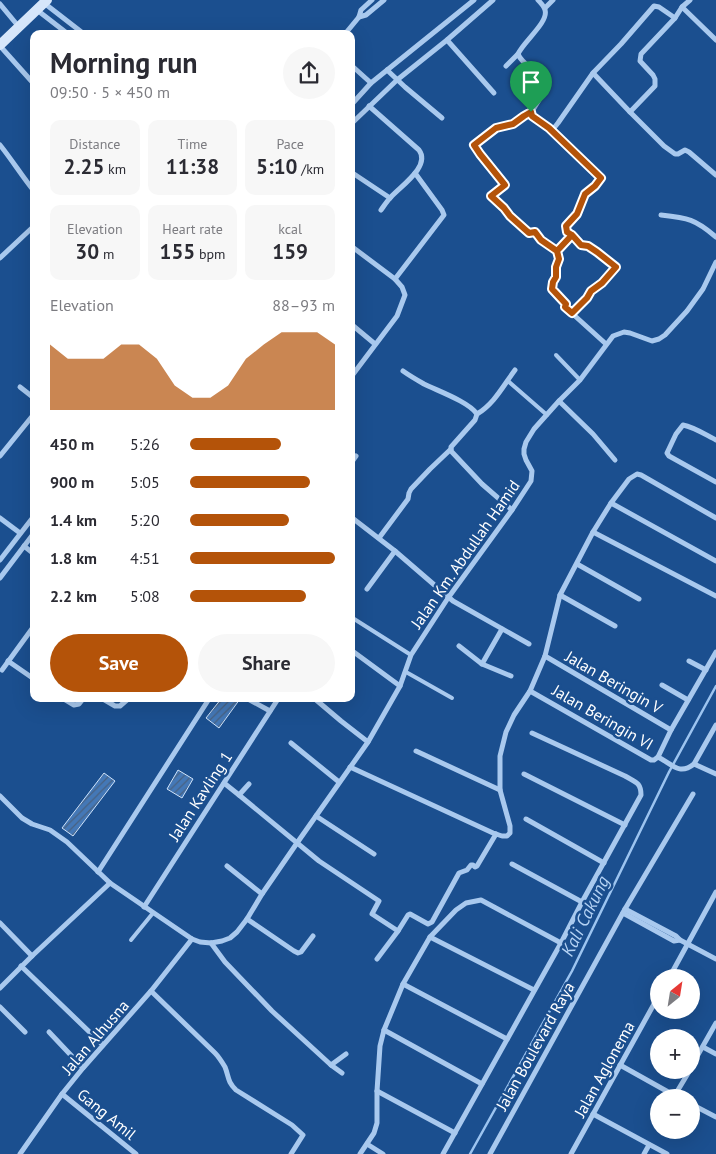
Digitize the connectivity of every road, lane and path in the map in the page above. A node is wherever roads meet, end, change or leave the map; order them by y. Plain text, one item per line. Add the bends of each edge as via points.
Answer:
1 (372, 0) edge
2 (384, 0) edge
3 (474, 0) edge
4 (493, 0) edge
5 (538, 0) edge
6 (553, 0) edge
7 (690, 0) edge
8 (46, 1) edge
9 (0, 4) edge
10 (545, 8) junction
11 (682, 8) junction
12 (37, 10) junction
13 (359, 17) junction
14 (675, 18) junction
15 (19, 27) junction
16 (63, 30) edge
17 (79, 30) edge
18 (349, 30) edge
19 (447, 40) junction
20 (716, 40) edge
21 (0, 45) edge
22 (518, 54) junction
23 (506, 66) dead end
24 (355, 69) edge
25 (387, 70) junction
26 (593, 73) junction
27 (30, 79) edge
28 (398, 80) junction
29 (371, 83) junction
30 (494, 93) dead end
31 (355, 101) edge
32 (369, 106) junction
33 (531, 112) junction
34 (630, 112) junction
35 (442, 118) dead end
36 (355, 120) edge
37 (549, 128) junction
38 (0, 145) edge
39 (415, 173) junction
40 (355, 175) edge
41 (716, 175) edge
42 (30, 186) edge
43 (390, 198) junction
44 (381, 210) dead end
45 (661, 215) dead end
46 (30, 230) edge
47 (572, 235) junction
48 (716, 237) edge
49 (355, 249) edge
50 (557, 251) junction
51 (0, 258) edge
52 (716, 262) edge
53 (395, 279) junction
54 (572, 313) junction
55 (355, 327) edge
56 (375, 344) junction
57 (606, 344) junction
58 (556, 355) dead end
59 (515, 370) dead end
60 (355, 371) edge
61 (403, 371) dead end
62 (580, 380) junction
63 (508, 381) junction
64 (20, 387) dead end
65 (30, 395) edge
66 (559, 401) junction
67 (477, 414) junction
68 (547, 415) junction
69 (30, 419) edge
70 (716, 440) edge
71 (0, 444) edge
72 (6, 448) junction
73 (451, 449) junction
74 (0, 456) edge
75 (615, 460) dead end
76 (716, 482) edge
77 (611, 503) junction
78 (512, 510) junction
79 (0, 518) edge
80 (716, 518) edge
81 (355, 520) edge
82 (30, 521) edge
83 (25, 527) junction
84 (30, 531) edge
85 (593, 532) junction
86 (20, 533) junction
87 (378, 538) junction
88 (30, 539) edge
89 (12, 544) junction
90 (22, 548) junction
91 (395, 551) junction
92 (30, 552) edge
93 (0, 560) edge
94 (716, 562) edge
95 (577, 564) junction
96 (0, 578) edge
97 (367, 589) dead end
98 (560, 595) junction
99 (716, 596) edge
100 (448, 598) junction
101 (638, 599) dead end
102 (355, 620) edge
103 (614, 626) dead end
104 (502, 629) junction
105 (30, 631) edge
106 (529, 644) dead end
107 (459, 646) dead end
108 (716, 652) edge
109 (355, 653) edge
110 (411, 655) junction
111 (545, 656) junction
112 (8, 661) junction
113 (689, 661) dead end
114 (482, 664) junction
115 (2, 670) dead end
116 (706, 670) junction
117 (406, 672) junction
118 (30, 676) edge
119 (511, 676) dead end
120 (662, 685) dead end
121 (400, 686) junction
122 (530, 690) junction
123 (452, 698) dead end
124 (688, 700) junction
125 (69, 702) edge
126 (81, 702) edge
127 (108, 702) edge
128 (125, 702) edge
129 (207, 702) edge
130 (254, 702) edge
131 (276, 702) edge
132 (319, 702) edge
133 (270, 711) junction
134 (716, 725) edge
135 (670, 730) junction
136 (532, 733) dead end
137 (368, 742) junction
138 (291, 744) dead end
139 (416, 751) dead end
140 (660, 758) junction
141 (694, 764) junction
142 (350, 767) junction
143 (524, 774) dead end
144 (716, 774) edge
145 (339, 782) junction
146 (224, 783) junction
147 (249, 784) dead end
148 (500, 790) junction
149 (694, 794) dead end
150 (239, 795) junction
151 (0, 796) edge
152 (316, 816) junction
153 (526, 820) dead end
154 (625, 824) junction
155 (496, 834) junction
156 (297, 843) junction
157 (374, 854) dead end
158 (604, 863) junction
159 (512, 864) dead end
160 (227, 866) dead end
161 (98, 872) junction
162 (110, 883) junction
163 (716, 892) edge
164 (262, 894) junction
165 (582, 902) junction
166 (144, 907) junction
167 (624, 911) junction
168 (153, 913) junction
169 (247, 919) junction
170 (0, 923) edge
171 (398, 931) junction
172 (313, 936) dead end
173 (430, 937) junction
174 (192, 939) junction
175 (131, 940) dead end
176 (211, 943) junction
177 (561, 943) junction
178 (687, 944) junction
179 (32, 956) junction
180 (378, 959) dead end
181 (716, 959) edge
182 (21, 966) junction
183 (674, 969) edge
184 (403, 984) junction
185 (0, 988) edge
186 (534, 990) junction
187 (151, 991) junction
188 (0, 1007) edge
189 (650, 1011) edge
190 (716, 1023) edge
191 (384, 1030) junction
192 (25, 1032) dead end
193 (49, 1032) dead end
194 (507, 1040) junction
195 (103, 1045) junction
196 (703, 1047) junction
197 (700, 1052) edge
198 (346, 1054) dead end
199 (716, 1054) edge
200 (331, 1065) junction
201 (620, 1065) junction
202 (83, 1068) junction
203 (342, 1073) dead end
204 (482, 1084) junction
205 (664, 1089) edge
206 (377, 1091) junction
207 (62, 1094) junction
208 (700, 1109) edge
209 (593, 1114) junction
210 (716, 1117) edge
211 (455, 1133) junction
212 (367, 1144) junction
213 (649, 1145) junction
214 (20, 1154) edge
215 (136, 1154) edge
216 (291, 1154) edge
217 (360, 1154) edge
218 (383, 1154) edge
219 (443, 1154) edge
220 (490, 1154) edge
221 (571, 1154) edge
222 (644, 1154) edge
223 (667, 1154) edge

1 - 13 street via 361,10
2 - 13 street
3 - 25 street
4 - 19 street
5 - 10 street
6 - 10 street
7 - 11 street
8 - 12 street
8 - 17 street
9 - 15 street
10 - 22 street via 544,19
11 - 14 street
11 - 20 street
12 - 15 street
12 - 16 street
13 - 18 street
14 - 26 street via 654,6
14 - 34 street via 641,54 640,62 653,75 654,86
15 - 21 street
19 - 28 street
19 - 30 street
21 - 27 street
22 - 23 street
22 - 33 street via 546,84
24 - 29 street
25 - 28 street
25 - 29 street
26 - 34 street
26 - 37 street via 554,128
28 - 32 street
28 - 35 street
29 - 31 street
32 - 36 street
32 - 39 street via 419,150 423,158
33 - 37 street
33 - 50 street via 513,124 496,128 474,145 505,185 491,196 529,233 535,232
34 - 41 street via 664,146 675,154 685,150 689,152
37 - 47 street via 601,178 585,194 577,214 566,226
38 - 42 street
39 - 43 street
39 - 53 street via 444,216
40 - 43 street
43 - 44 street
45 - 48 street via 690,219
46 - 51 street
47 - 50 street
47 - 54 street via 581,245 588,246 616,267
49 - 53 street
50 - 54 street via 559,259 552,289
52 - 57 street, Jalan Km. Abdullah Hamid via 703,289 665,335 652,341 624,332 613,336
53 - 56 street via 405,295 397,316
54 - 57 street
55 - 56 street
56 - 60 street
57 - 62 street, Jalan Km. Abdullah Hamid
58 - 62 lane
59 - 63 street
61 - 67 street via 466,404
62 - 66 street, Jalan Km. Abdullah Hamid
63 - 67 street via 486,409
63 - 68 lane
64 - 65 street
66 - 68 street, Jalan Km. Abdullah Hamid
66 - 75 street
67 - 73 street
68 - 78 street, Jalan Km. Abdullah Hamid via 526,442 524,454 532,471 531,481
69 - 72 street
70 - 76 street via 683,425 667,453
71 - 72 street
72 - 74 street
73 - 78 street via 482,484
73 - 87 street via 411,489 408,499
77 - 80 street via 628,479 637,474
77 - 85 street
77 - 94 street
78 - 100 street, Jalan Km. Abdullah Hamid
79 - 86 street
81 - 87 street
82 - 83 street
83 - 84 street
83 - 86 street
85 - 95 street
85 - 99 street
86 - 89 street
87 - 91 street
88 - 90 street
89 - 90 street
89 - 93 street
90 - 92 street
90 - 96 street
91 - 97 street
91 - 100 street
95 - 98 street
95 - 101 street
98 - 103 street
98 - 111 street
100 - 104 street
100 - 110 street, Jalan Km. Abdullah Hamid
102 - 110 lane
104 - 106 street
104 - 114 street
105 - 112 street
107 - 114 street
108 - 116 street
109 - 121 street
110 - 117 street, Jalan Km. Abdullah Hamid
111 - 122 street
111 - 135 street, Jalan Beringin V
112 - 115 street
112 - 118 street
113 - 116 street
114 - 119 street
116 - 124 street
117 - 121 street, Jalan Km. Abdullah Hamid
117 - 123 lane
120 - 124 street
121 - 137 street, Jalan Km. Abdullah Hamid
122 - 140 street, Jalan Beringin VI via 651,760
122 - 148 street via 506,732 500,756
124 - 135 street
125 - 126 street via 74,705
127 - 128 street via 120,706
129 - 161 street
130 - 133 street
131 - 133 street, Jalan Kavling 1
132 - 137 street
133 - 146 street, Jalan Kavling 1
134 - 141 street
135 - 140 street
136 - 154 street via 639,784 640,794
137 - 142 street, Jalan Km. Abdullah Hamid
138 - 145 street
139 - 148 street
140 - 141 street via 680,770
141 - 144 street
142 - 145 street, Jalan Km. Abdullah Hamid
142 - 155 street
143 - 154 street
145 - 152 street, Jalan Km. Abdullah Hamid
146 - 150 street
146 - 166 street, Jalan Kavling 1
147 - 150 street
148 - 155 street via 510,832 507,836
149 - 167 street, Jalan Boulevard Raya
150 - 156 street
151 - 161 street via 22,818 50,830 67,842
152 - 156 street, Jalan Km. Abdullah Hamid
152 - 157 street
153 - 158 street
154 - 158 street
155 - 171 street via 477,866 459,873 432,922 428,924 410,914
156 - 164 street, Jalan Km. Abdullah Hamid
156 - 171 street via 379,901 372,914
158 - 165 street
159 - 165 street
160 - 164 street
161 - 162 street
162 - 166 street
162 - 179 street
163 - 178 street
164 - 169 street, Jalan Km. Abdullah Hamid
165 - 177 street
166 - 168 street
167 - 178 street
167 - 220 street, Jalan Boulevard Raya
168 - 174 street
168 - 175 lane
169 - 172 street via 298,953
169 - 176 street, Jalan Km. Abdullah Hamid via 230,938
170 - 179 street
171 - 180 street
173 - 177 street via 456,910 466,903 481,900
173 - 184 street
173 - 186 street
174 - 176 street
174 - 187 street, Jalan Alhusna
176 - 200 street via 272,1011
177 - 186 street
178 - 181 street
178 - 183 street
179 - 182 street
182 - 185 street
182 - 195 street
184 - 191 street
184 - 194 street
186 - 194 street
187 - 195 street, Jalan Alhusna
187 - 216 street via 215,1053 236,1090 303,1135
188 - 192 street
189 - 201 street, Jalan Aglonema
190 - 196 street
191 - 204 street
191 - 206 street
193 - 202 street
194 - 204 street
195 - 202 street, Jalan Alhusna
196 - 197 street
196 - 199 street
198 - 200 street
200 - 203 street
201 - 205 street
201 - 209 street, Jalan Aglonema
202 - 207 street, Jalan Alhusna
204 - 211 street
206 - 211 street
206 - 212 street via 377,1123
207 - 214 street, Jalan Alhusna
207 - 215 street, Gang Amil
208 - 210 street
209 - 213 street
209 - 221 street, Jalan Aglonema
211 - 219 street
212 - 217 street
212 - 218 street
213 - 222 street
213 - 223 street

